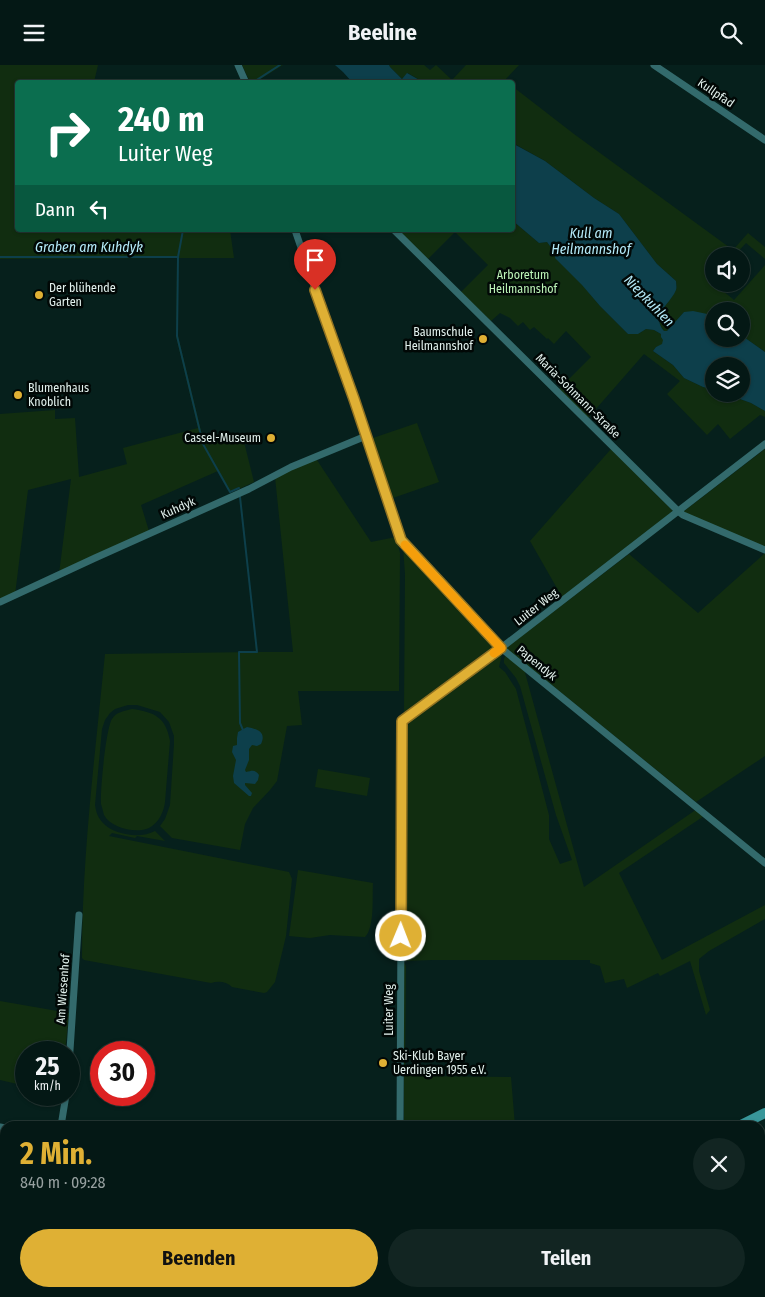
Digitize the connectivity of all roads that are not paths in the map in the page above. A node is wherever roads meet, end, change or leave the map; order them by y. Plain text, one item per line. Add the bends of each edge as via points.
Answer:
1 (238, 65) edge
2 (654, 65) edge
3 (245, 80) edge
4 (765, 140) edge
5 (296, 232) edge
6 (396, 232) edge
7 (366, 436) junction
8 (765, 444) edge
9 (678, 511) junction
10 (765, 550) edge
11 (0, 602) edge
12 (501, 648) junction
13 (765, 863) edge
14 (79, 915) dead end
15 (71, 1041) edge
16 (64, 1106) edge
17 (765, 1113) edge
18 (62, 1121) edge
19 (400, 1121) edge
20 (749, 1121) edge

1 - 3 street
2 - 4 street, Kullpfad
5 - 7 street, Papendyk
6 - 9 street, Maria-Sohmann-Straße
7 - 11 street, Kuhdyk via 291,467
7 - 12 street, Papendyk via 401,540
8 - 9 street, Luiter Weg
9 - 10 street, Maria-Sohmann-Straße
9 - 12 street, Luiter Weg
12 - 13 street, Papendyk
12 - 19 street, Luiter Weg via 402,721
14 - 15 street, Am Wiesenhof
16 - 18 street
17 - 20 main road

